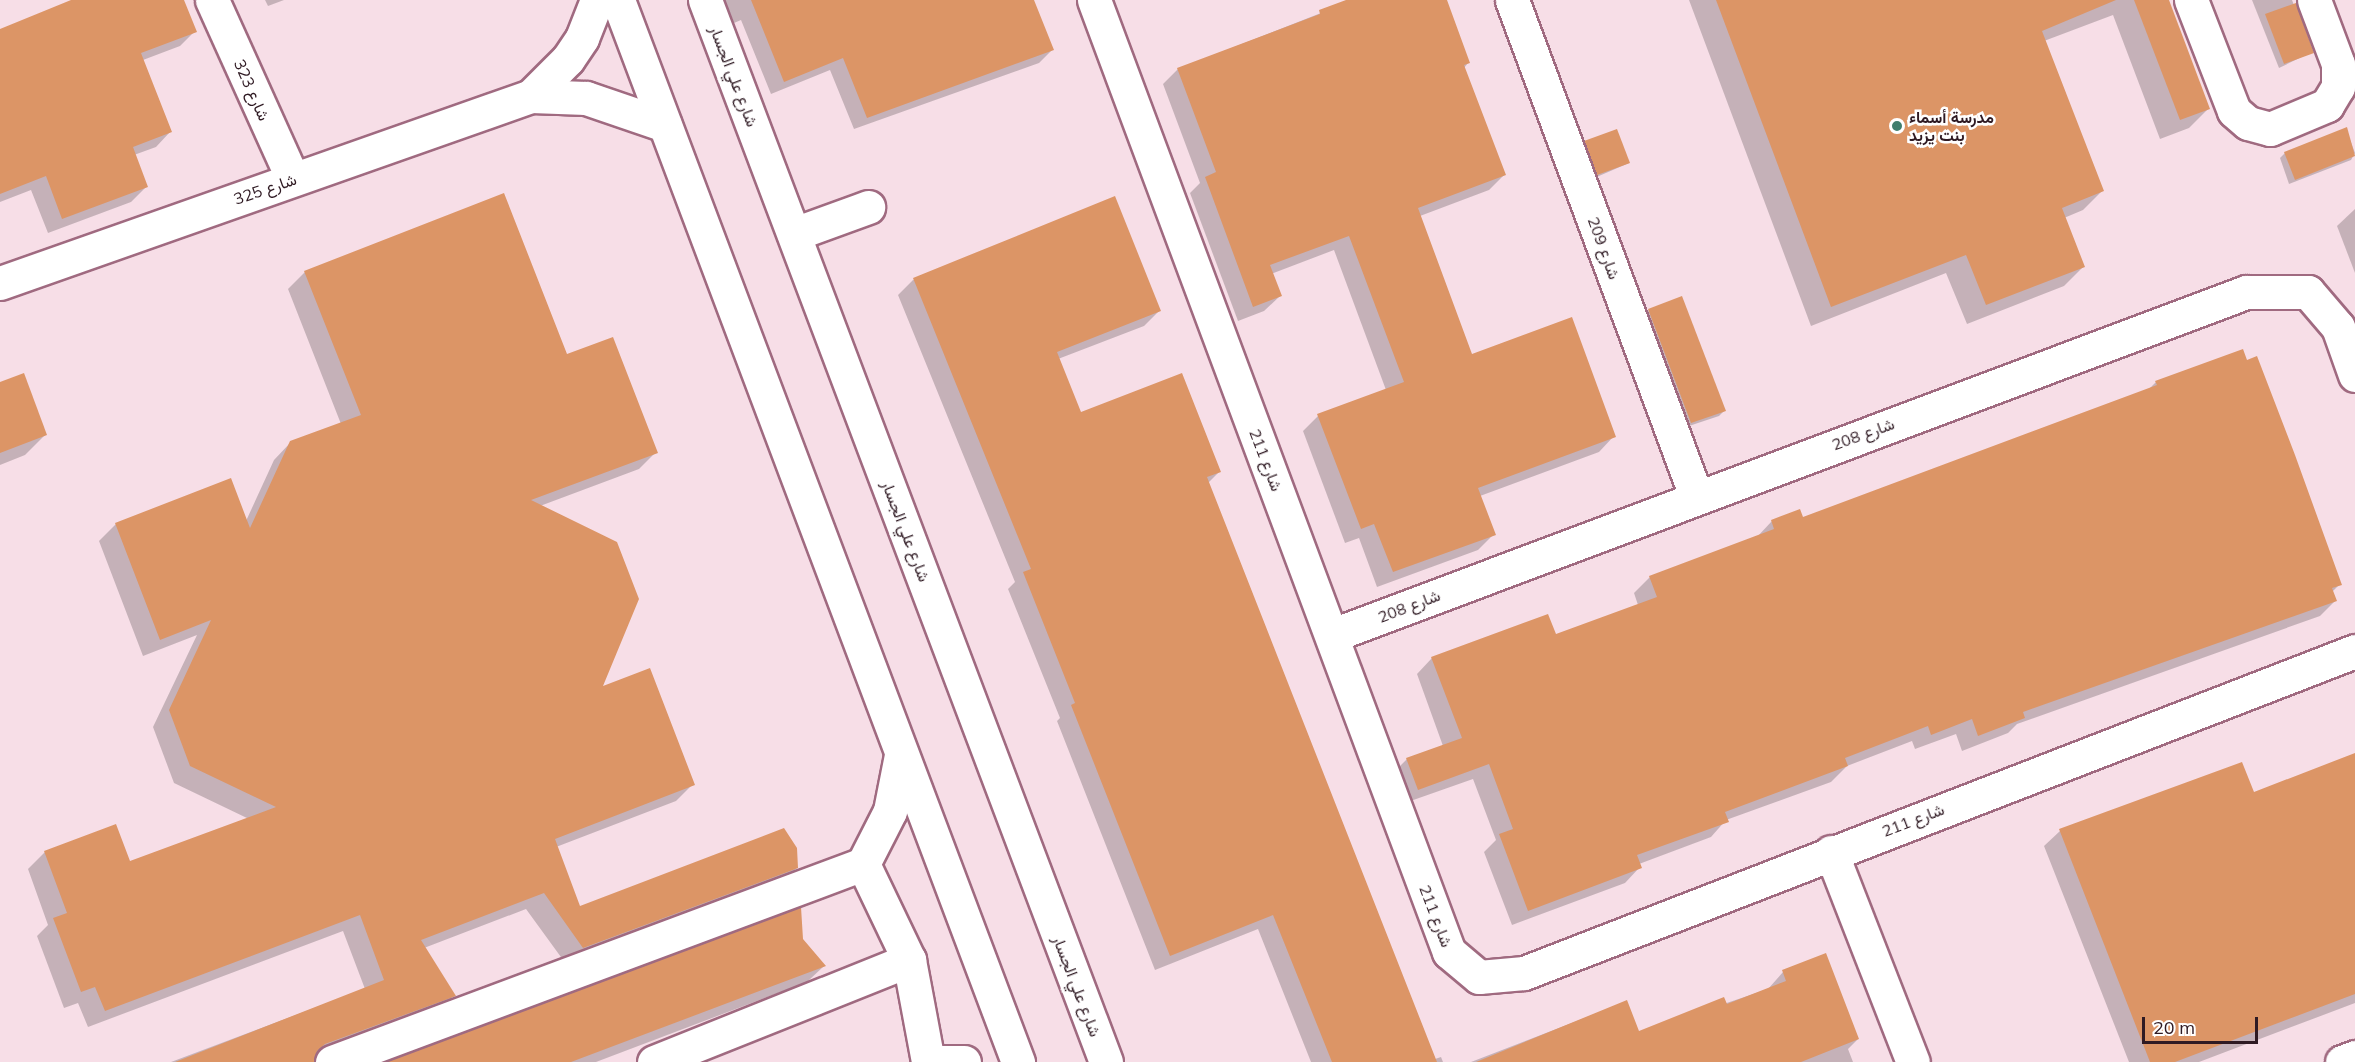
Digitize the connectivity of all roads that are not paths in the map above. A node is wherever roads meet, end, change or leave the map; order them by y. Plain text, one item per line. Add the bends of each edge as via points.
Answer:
1 (212, 0) edge
2 (597, 0) edge
3 (618, 0) edge
4 (705, 0) edge
5 (1512, 0) edge
6 (2191, 0) edge
7 (2314, 0) edge
8 (1104, 3) edge
9 (531, 96) junction
10 (665, 125) junction
11 (293, 179) junction
12 (868, 207) dead end
13 (794, 234) junction
14 (0, 283) edge
15 (2355, 375) edge
16 (1696, 496) junction
17 (1333, 635) junction
18 (2355, 651) edge
19 (901, 753) junction
20 (1831, 852) junction
21 (863, 864) junction
22 (909, 960) junction
23 (2355, 1057) edge
24 (332, 1062) edge
25 (654, 1062) edge
26 (930, 1062) edge
27 (964, 1062) edge
28 (1018, 1062) edge
29 (1106, 1062) edge
30 (1913, 1062) edge
31 (2343, 1062) edge

1 - 11 street, شارع 323
2 - 9 street, شارع 325 via 582,38 568,59
3 - 10 street
4 - 13 street, شارع علي الجسار
5 - 16 street, شارع 209
6 - 7 street via 2234,111 2248,123 2270,129 2327,105 2338,87 2338,64
8 - 17 street, شارع 211
9 - 10 street, شارع 325 via 586,98
9 - 11 street, شارع 325
10 - 19 street
11 - 14 street, شارع 325
12 - 13 street
13 - 29 street, شارع علي الجسار
15 - 16 street, شارع 208 via 2338,327 2307,292 2246,292
16 - 17 street, شارع 208
17 - 20 street, شارع 211 via 1449,952 1479,977 1524,973
18 - 20 street, شارع 211
19 - 21 street via 890,812
19 - 28 street
20 - 30 street
21 - 22 street
21 - 24 street
22 - 25 street
22 - 26 street
23 - 31 street
26 - 27 street

